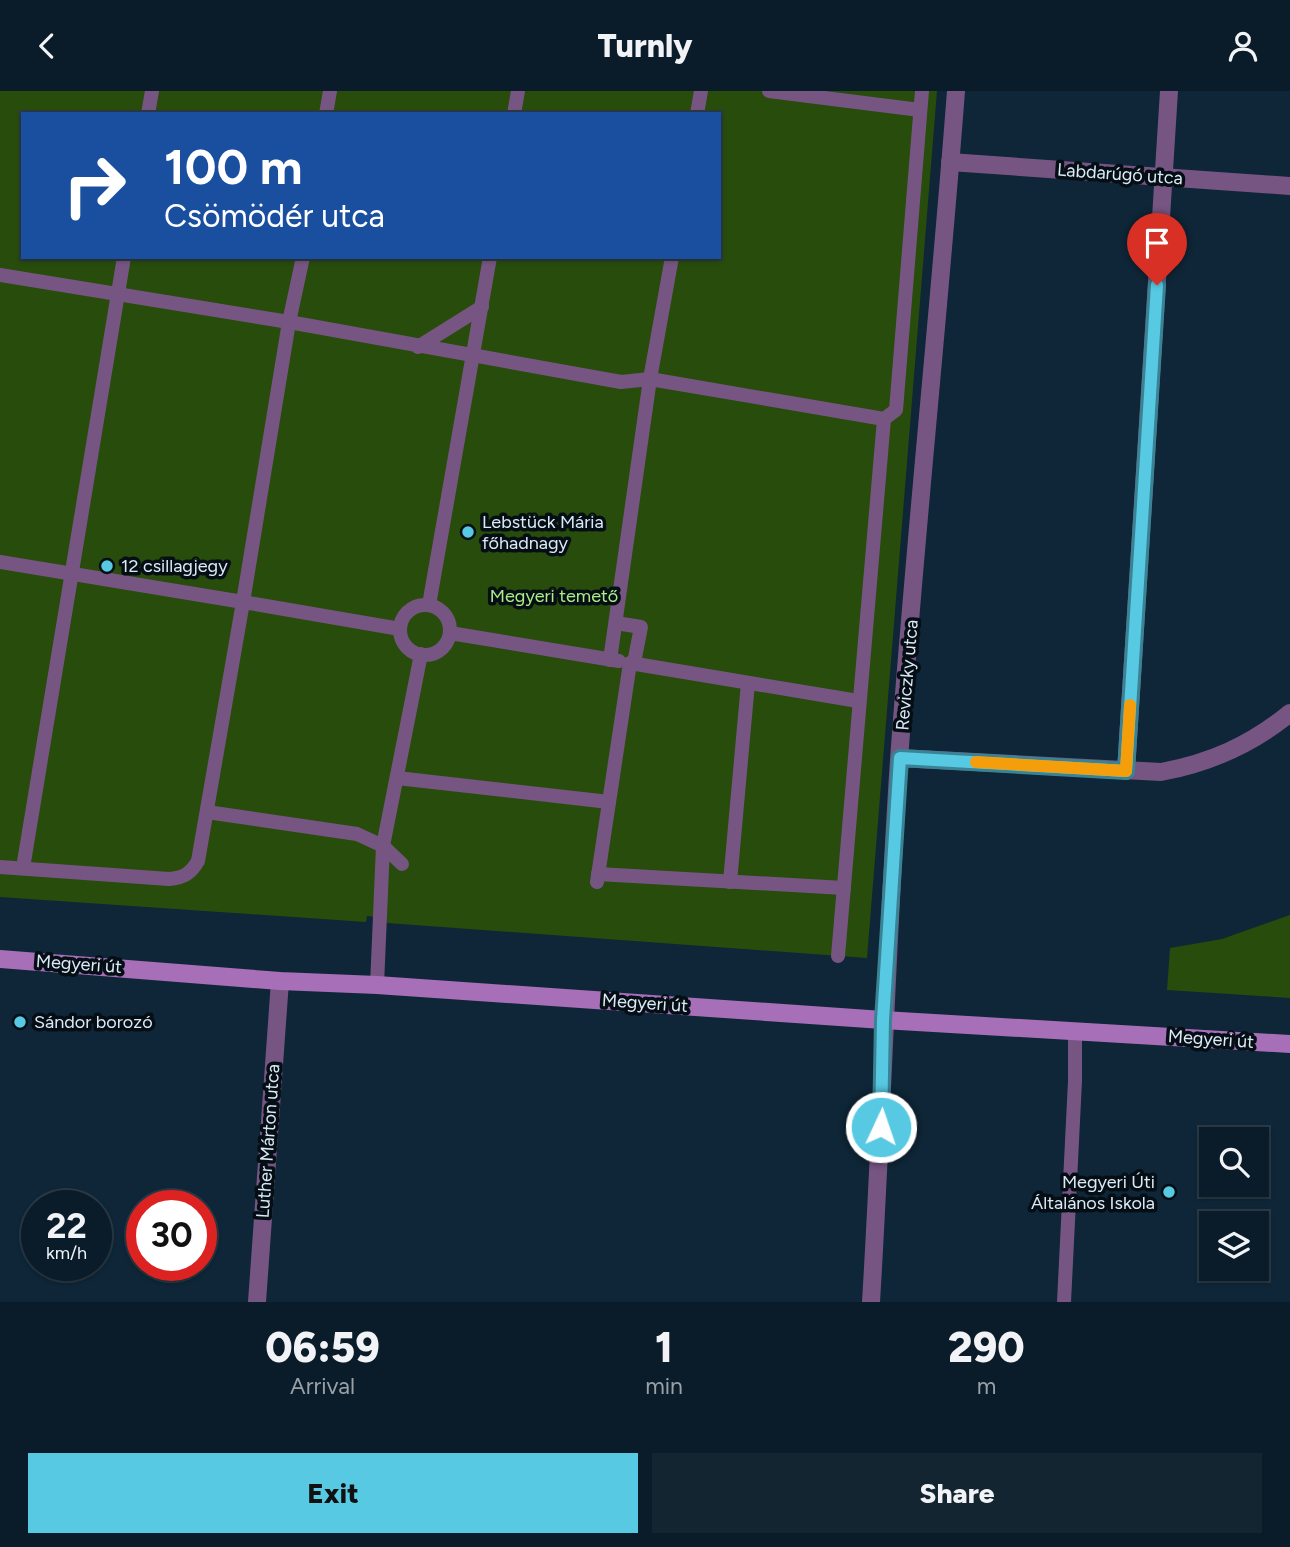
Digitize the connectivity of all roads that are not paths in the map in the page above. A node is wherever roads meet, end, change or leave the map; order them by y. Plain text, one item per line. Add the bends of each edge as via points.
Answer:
1 (152, 91) edge
2 (330, 91) edge
3 (518, 91) edge
4 (701, 91) edge
5 (769, 91) edge
6 (922, 91) edge
7 (956, 91) edge
8 (1169, 91) edge
9 (920, 110) junction
10 (148, 112) edge
11 (326, 112) edge
12 (514, 112) edge
13 (697, 112) edge
14 (950, 163) junction
15 (1164, 177) junction
16 (1290, 186) edge
17 (124, 259) edge
18 (303, 259) edge
19 (490, 259) edge
20 (672, 259) edge
21 (0, 275) edge
22 (118, 295) junction
23 (482, 307) junction
24 (289, 322) junction
25 (418, 347) junction
26 (473, 356) junction
27 (650, 379) junction
28 (884, 419) junction
29 (0, 562) edge
30 (71, 574) junction
31 (243, 602) junction
32 (429, 605) junction
33 (616, 623) junction
34 (400, 629) junction
35 (450, 633) junction
36 (421, 654) junction
37 (610, 660) junction
38 (632, 663) junction
39 (748, 683) junction
40 (858, 701) junction
41 (1290, 713) edge
42 (900, 758) junction
43 (1126, 771) junction
44 (397, 778) junction
45 (609, 802) junction
46 (207, 812) junction
47 (383, 846) junction
48 (402, 864) dead end
49 (0, 867) edge
50 (23, 868) junction
51 (730, 882) junction
52 (844, 888) junction
53 (838, 956) dead end
54 (0, 959) edge
55 (280, 981) junction
56 (377, 985) junction
57 (883, 1020) junction
58 (1075, 1030) junction
59 (1290, 1044) edge
60 (257, 1302) edge
61 (872, 1302) edge
62 (1064, 1302) edge

1 - 10 lane
2 - 11 lane
3 - 12 lane
4 - 13 lane
5 - 9 lane
6 - 9 lane
7 - 14 street, Reviczky utca
8 - 15 street
9 - 28 lane via 896,410
14 - 15 street, Labdarúgó utca
14 - 42 street, Reviczky utca
15 - 16 street, Labdarúgó utca
15 - 43 street
17 - 22 lane
18 - 24 lane
19 - 23 lane
20 - 27 lane
21 - 22 lane
22 - 24 lane
22 - 30 lane
23 - 25 lane
23 - 26 lane
24 - 25 lane
24 - 31 lane
25 - 26 lane
26 - 27 lane via 621,382
26 - 32 lane
27 - 28 lane
27 - 33 lane
28 - 40 lane
29 - 30 lane
30 - 31 lane
30 - 50 lane
31 - 34 lane
31 - 46 lane
32 - 34 lane via 413,607
32 - 35 lane via 444,613
33 - 37 lane
33 - 38 lane via 641,627
34 - 36 lane via 404,644
35 - 36 lane via 440,650
35 - 37 lane
36 - 44 lane
37 - 38 lane
38 - 39 lane
38 - 45 lane
39 - 40 lane
39 - 51 lane
40 - 52 lane
41 - 43 street via 1252,740 1194,766 1161,772
42 - 43 street
42 - 57 street, Reviczky utca
44 - 45 lane
44 - 47 lane
45 - 51 lane via 597,878
46 - 47 lane via 357,834
46 - 50 lane via 198,861 191,873 180,878
47 - 48 lane
47 - 56 lane
49 - 50 lane
51 - 52 lane
52 - 53 lane
54 - 55 main road, Megyeri út
55 - 56 main road, Megyeri út
55 - 60 street, Luther Márton utca
56 - 57 main road, Megyeri út
57 - 58 main road, Megyeri út
57 - 61 street, Reviczky utca
58 - 59 main road, Megyeri út
58 - 62 lane

